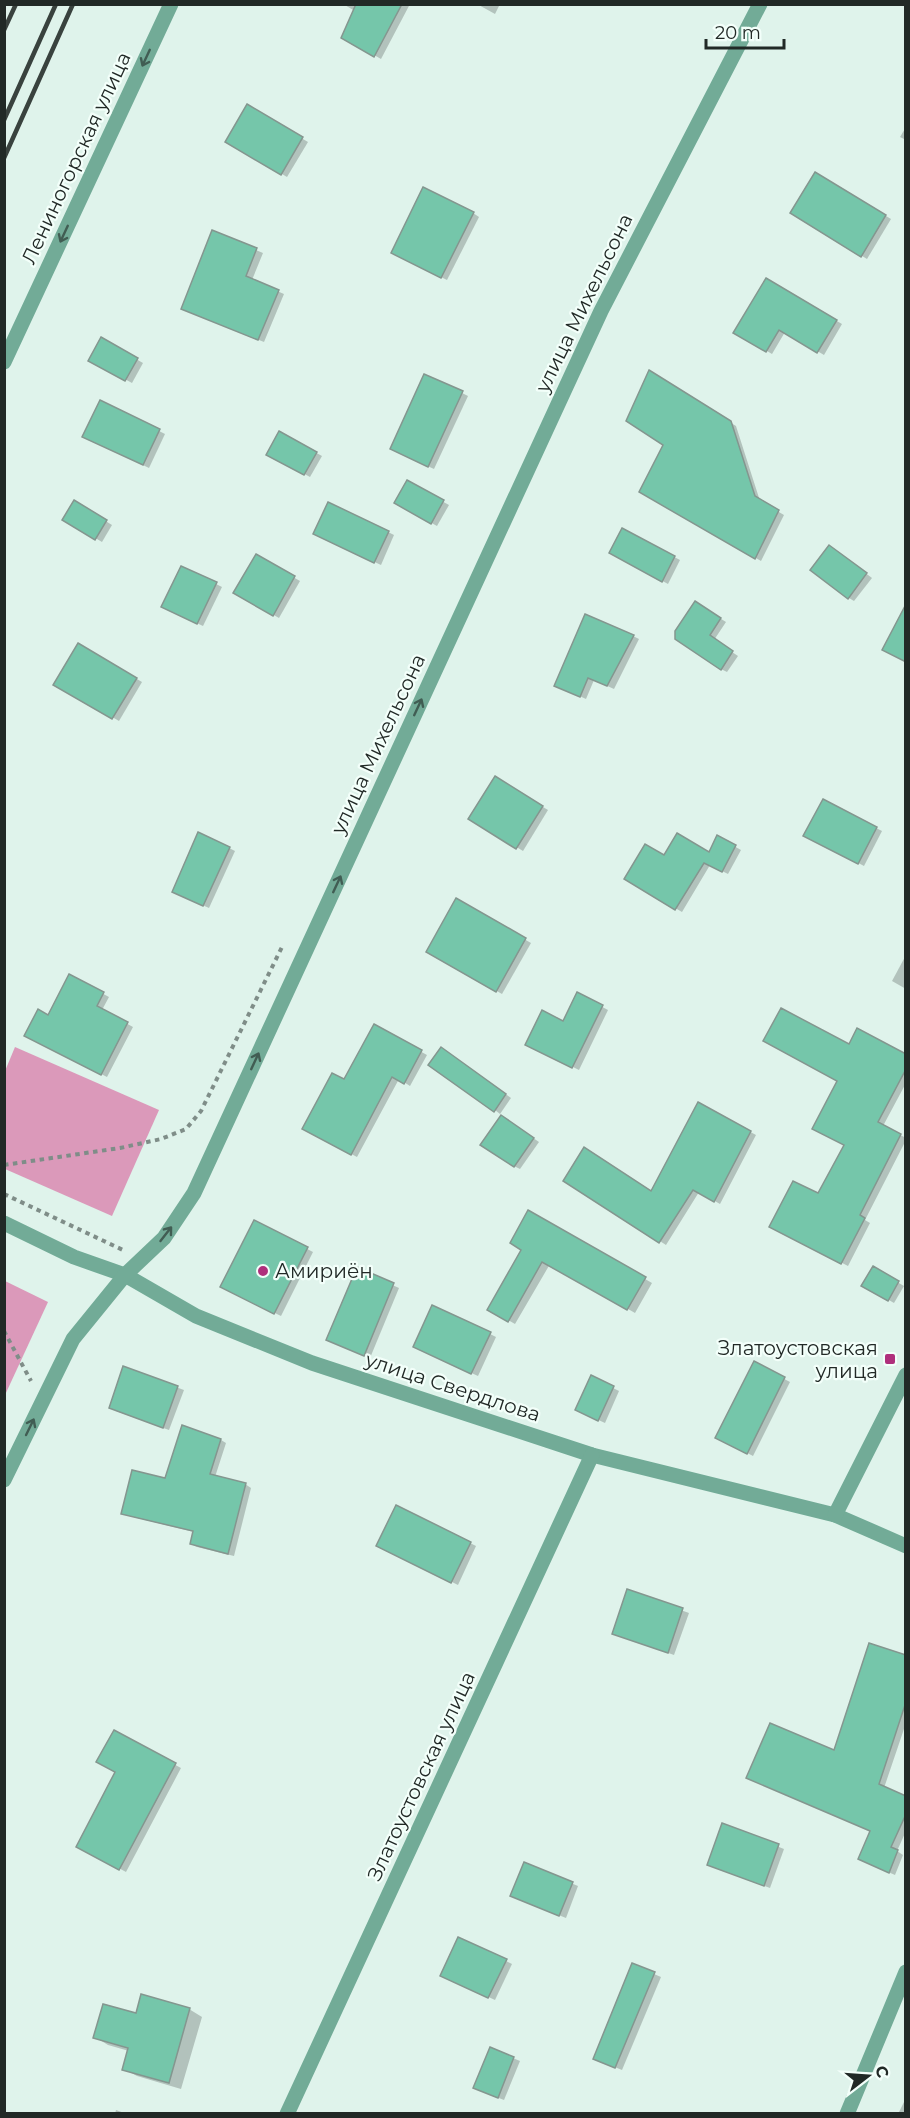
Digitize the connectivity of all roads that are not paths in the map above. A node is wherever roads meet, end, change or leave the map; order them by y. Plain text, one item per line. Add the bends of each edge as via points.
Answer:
1 (171, 4) edge
2 (760, 4) edge
3 (4, 362) edge
4 (4, 1223) edge
5 (125, 1275) junction
6 (906, 1375) edge
7 (592, 1455) junction
8 (4, 1480) edge
9 (835, 1515) junction
10 (906, 1546) edge
11 (906, 1972) edge
12 (286, 2114) edge
13 (847, 2114) edge

1 -> 3 street, Лениногорская улица
5 -> 2 street, улица Михельсона via 164,1238 194,1193 601,311
4 - 5 street, улица Свердлова via 74,1257
5 - 7 street, улица Свердлова via 196,1316 312,1363
8 -> 5 street, улица Михельсона via 73,1339
6 - 9 street
7 - 9 street, улица Свердлова
7 - 12 street, Златоустовская улица
9 - 10 street, улица Свердлова
11 - 13 street

